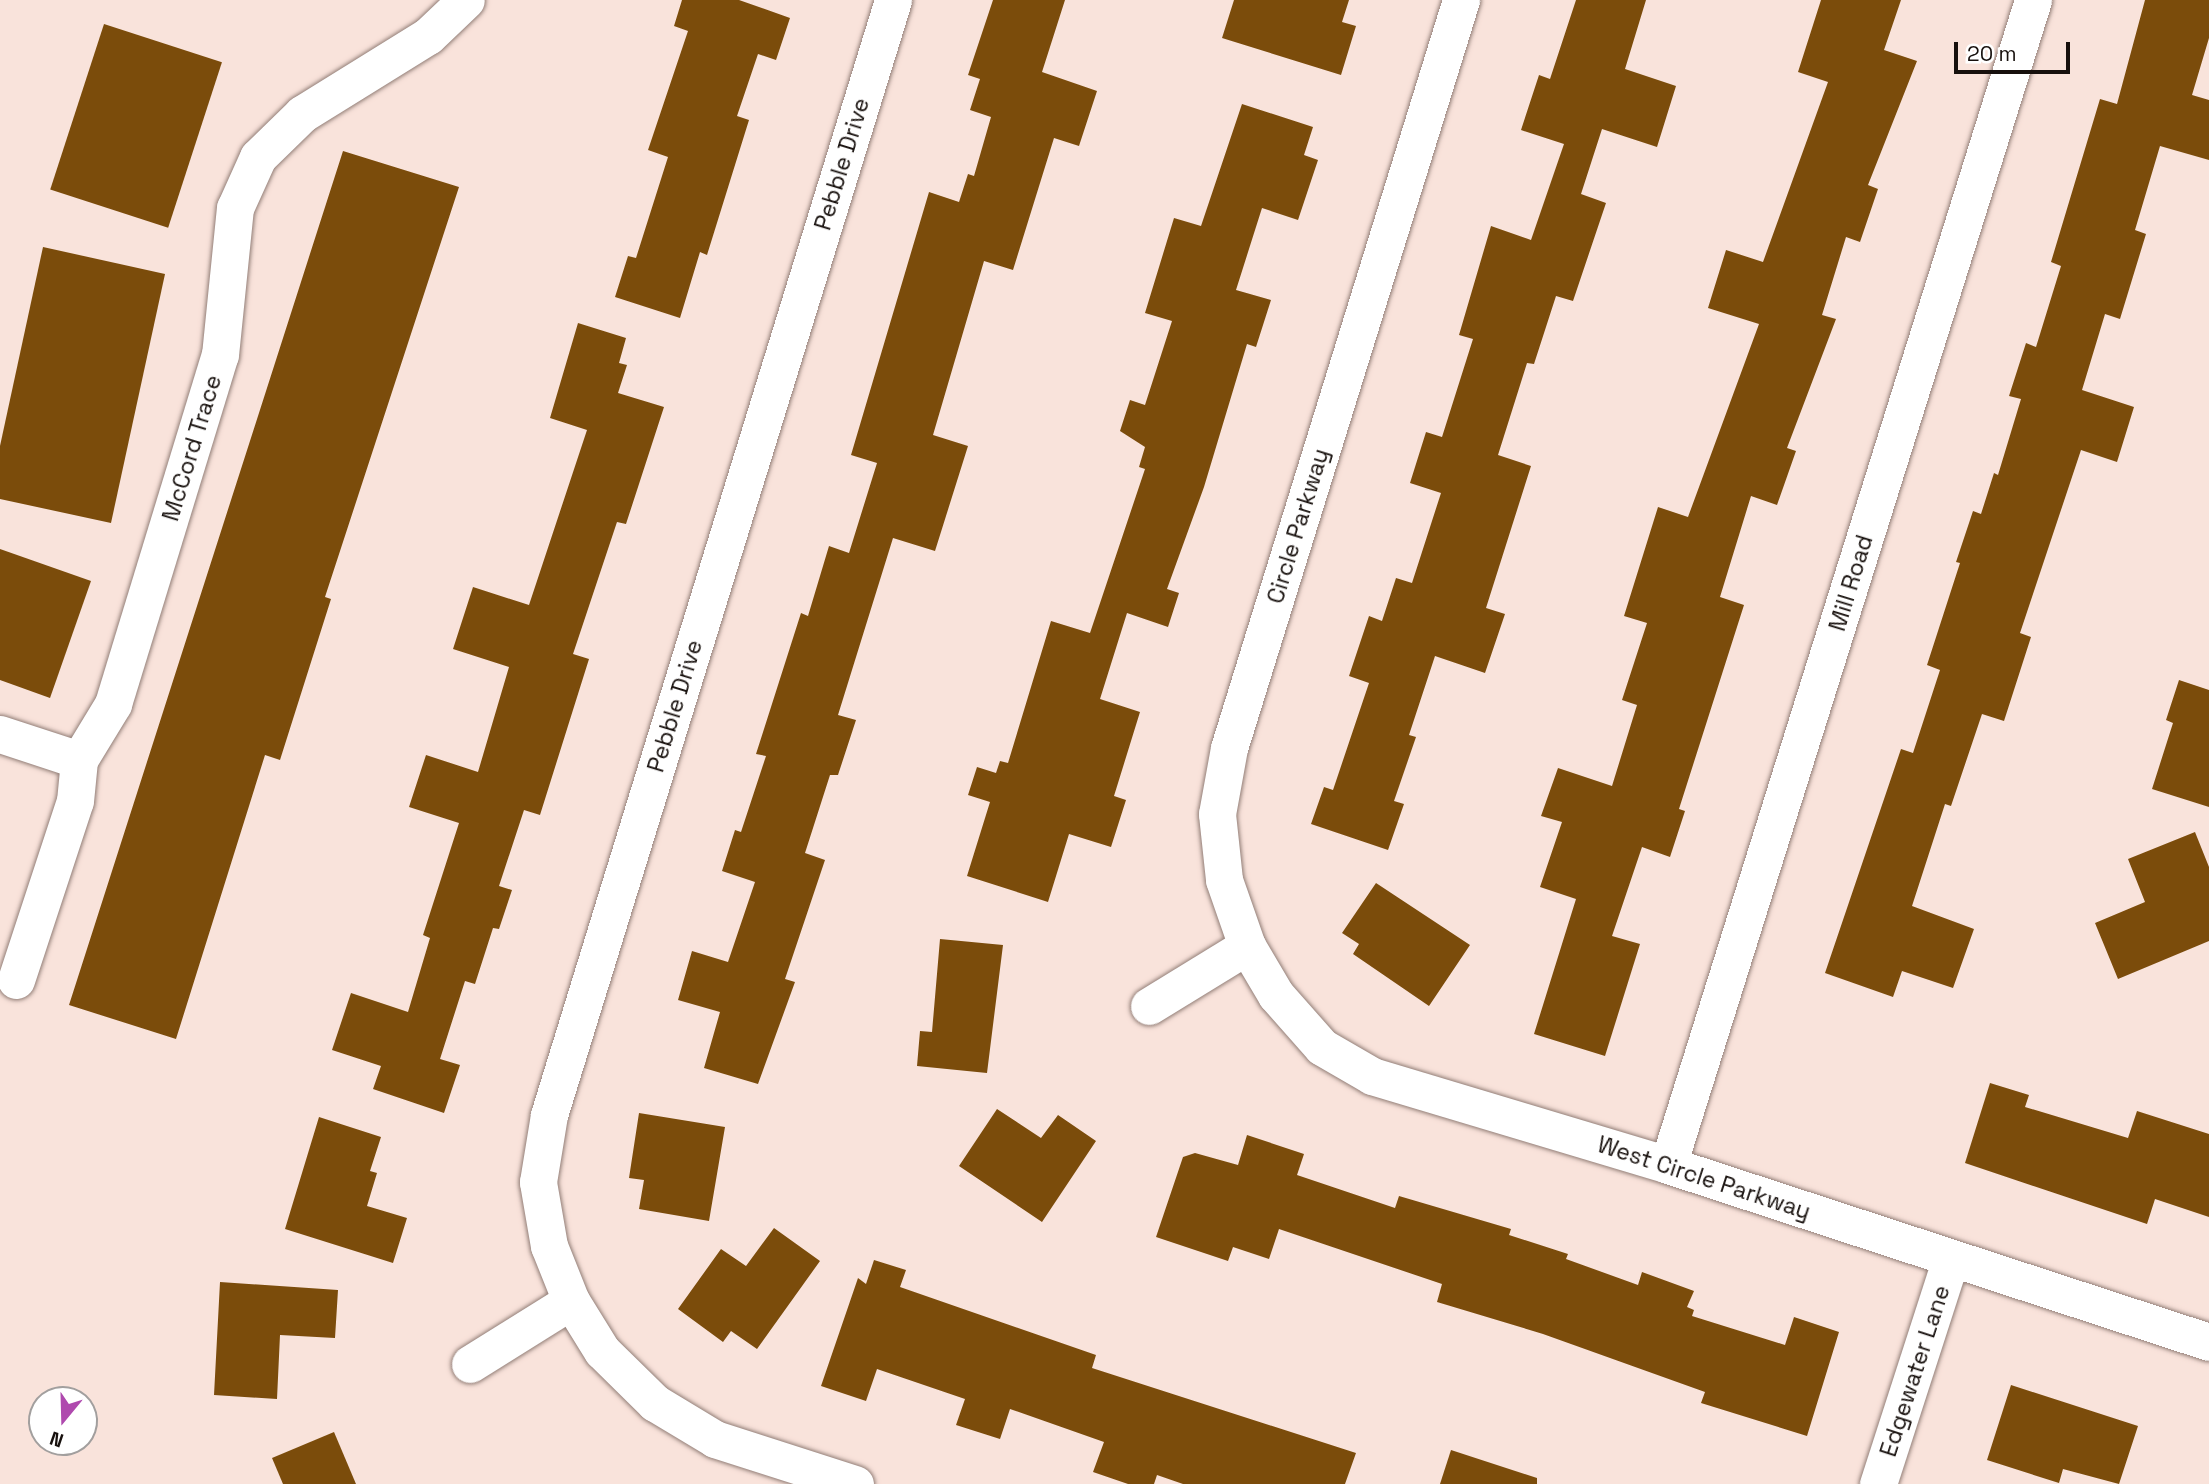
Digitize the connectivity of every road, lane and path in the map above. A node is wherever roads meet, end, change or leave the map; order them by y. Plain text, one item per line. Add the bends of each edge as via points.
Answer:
1 (466, 0) edge
2 (893, 0) edge
3 (1461, 0) edge
4 (2033, 0) edge
5 (0, 734) edge
6 (79, 760) junction
7 (1247, 946) junction
8 (16, 980) dead end
9 (1149, 1006) dead end
10 (1668, 1165) junction
11 (1951, 1258) junction
12 (570, 1301) junction
13 (2209, 1342) edge
14 (470, 1364) dead end
15 (855, 1484) edge
16 (1878, 1484) edge

1 - 6 street, McCord Trace via 428,36 302,114 258,157 235,208 220,355 113,704
2 - 12 street, Pebble Drive via 549,1115 538,1182 549,1247
3 - 7 street, Circle Parkway via 1229,748 1217,814 1224,880
4 - 10 street, Mill Road
5 - 6 street
6 - 8 street, McCord Trace via 75,801
7 - 9 street
7 - 10 street, West Circle Parkway via 1276,995 1322,1047 1372,1076
10 - 11 street, West Circle Parkway
11 - 13 street, West Circle Parkway
11 - 16 street, Edgewater Lane
12 - 14 street
12 - 15 street, Pebble Drive via 602,1351 655,1403 715,1439

